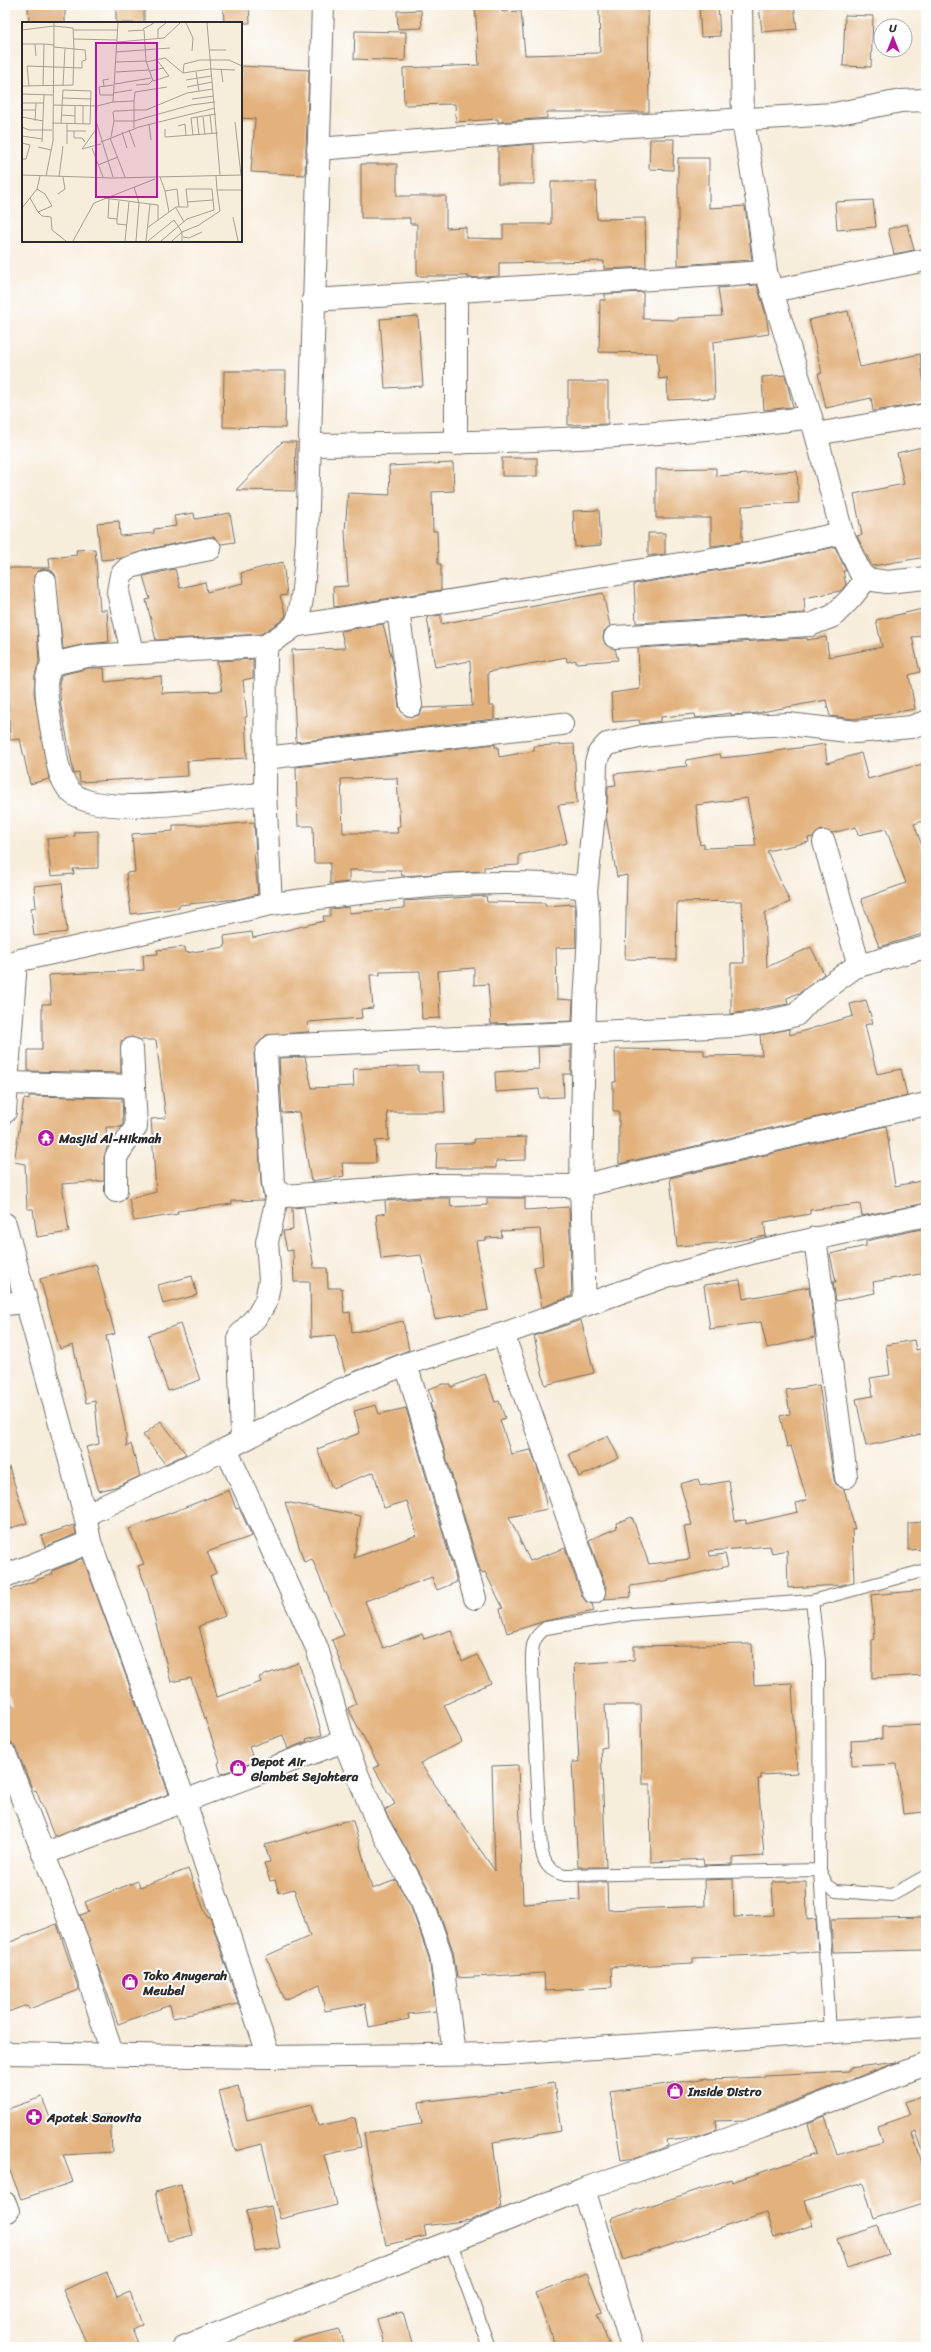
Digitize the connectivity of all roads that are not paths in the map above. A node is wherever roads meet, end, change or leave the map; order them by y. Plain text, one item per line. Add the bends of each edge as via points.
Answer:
1 (324, 5) edge
2 (741, 5) edge
3 (926, 100) edge
4 (743, 120) junction
5 (318, 149) junction
6 (926, 260) edge
7 (769, 282) junction
8 (456, 293) junction
9 (313, 300) junction
10 (926, 415) edge
11 (814, 425) junction
12 (456, 444) junction
13 (310, 445) junction
14 (842, 533) junction
15 (210, 549) dead end
16 (926, 578) edge
17 (866, 579) junction
18 (45, 581) dead end
19 (398, 610) junction
20 (294, 626) junction
21 (615, 637) dead end
22 (266, 646) junction
23 (132, 652) junction
24 (52, 664) junction
25 (411, 705) dead end
26 (926, 722) edge
27 (562, 724) dead end
28 (264, 758) junction
29 (265, 792) junction
30 (824, 842) dead end
31 (586, 892) junction
32 (271, 904) junction
33 (926, 947) edge
34 (10, 962) edge
35 (859, 966) junction
36 (584, 1032) junction
37 (132, 1049) dead end
38 (7, 1083) junction
39 (134, 1086) junction
40 (926, 1104) edge
41 (5, 1112) edge
42 (581, 1186) junction
43 (116, 1191) dead end
44 (278, 1194) junction
45 (926, 1215) edge
46 (5, 1224) edge
47 (815, 1238) junction
48 (15, 1303) edge
49 (585, 1305) junction
50 (503, 1334) junction
51 (406, 1364) junction
52 (234, 1444) junction
53 (846, 1477) dead end
54 (85, 1515) junction
55 (90, 1542) junction
56 (926, 1570) edge
57 (5, 1576) edge
58 (594, 1592) dead end
59 (474, 1598) dead end
60 (812, 1601) junction
61 (344, 1741) junction
62 (5, 1754) edge
63 (185, 1802) junction
64 (43, 1854) junction
65 (820, 1870) junction
66 (926, 1876) edge
67 (926, 2026) edge
68 (830, 2032) junction
69 (5, 2053) edge
70 (112, 2054) junction
71 (454, 2054) junction
72 (269, 2057) junction
73 (926, 2064) edge
74 (584, 2189) junction
75 (451, 2243) junction
76 (195, 2345) edge
77 (489, 2347) edge
78 (632, 2347) edge

1 - 5 main road
2 - 4 main road
3 - 4 main road via 901,100 834,114
4 - 5 main road via 530,132
4 - 7 main road
5 - 9 main road
6 - 7 main road
7 - 8 main road
7 - 11 main road
8 - 9 main road
8 - 12 main road
9 - 13 main road
10 - 11 main road
11 - 12 main road
11 - 14 main road
12 - 13 main road
13 - 20 main road via 307,540 300,614
14 - 17 main road via 860,572
14 - 19 main road via 755,552
15 - 23 main road via 145,563 128,568 121,575 118,592
16 - 17 main road via 887,582
17 - 21 main road via 833,616 810,624
18 - 24 main road
19 - 20 main road
19 - 25 main road
20 - 22 main road
22 - 23 main road
22 - 28 main road
23 - 24 main road via 87,656
24 - 29 main road via 46,679 51,728 61,779 72,793 94,802 123,806 177,804
26 - 31 main road via 911,727 856,732 788,724 717,728 643,736 607,744 599,753 596,763 595,804
27 - 28 main road
28 - 29 main road
29 - 32 main road
30 - 35 main road
31 - 32 main road via 579,887 509,881 389,890
31 - 36 main road via 588,922
32 - 34 main road
33 - 35 main road
34 - 38 main road
35 - 36 main road via 812,998 796,1015 735,1026
36 - 42 main road
36 - 44 main road via 272,1046 266,1053 273,1183
37 - 39 main road
38 - 39 main road
38 - 41 main road
39 - 43 main road via 136,1127 116,1157
40 - 42 main road
42 - 44 main road via 425,1185 292,1196
42 - 49 main road
44 - 52 main road via 267,1242 270,1280 266,1301 258,1315 239,1336
45 - 47 main road
46 - 48 main road
47 - 49 main road via 667,1276
47 - 53 main road
48 - 54 main road
49 - 50 main road
50 - 51 main road
50 - 58 main road
51 - 52 main road via 338,1391
51 - 59 main road
52 - 54 main road
52 - 61 main road via 317,1648
54 - 55 main road
55 - 57 main road
55 - 63 main road
56 - 60 lane
60 - 65 lane via 819,1661
60 - 65 lane via 632,1614 546,1628 532,1642 532,1668 541,1848 546,1866 555,1872 565,1874
61 - 63 main road
61 - 71 main road via 376,1820 422,1902 432,1928 441,1955
62 - 64 main road
63 - 64 main road
63 - 72 main road
64 - 70 main road via 78,1943
65 - 66 lane via 827,1885 836,1891 856,1894 892,1895
65 - 68 lane
67 - 68 main road
68 - 71 main road via 511,2053
69 - 70 main road
70 - 72 main road
71 - 72 main road
73 - 74 main road
74 - 75 main road
74 - 78 main road
75 - 76 main road
75 - 77 lane

